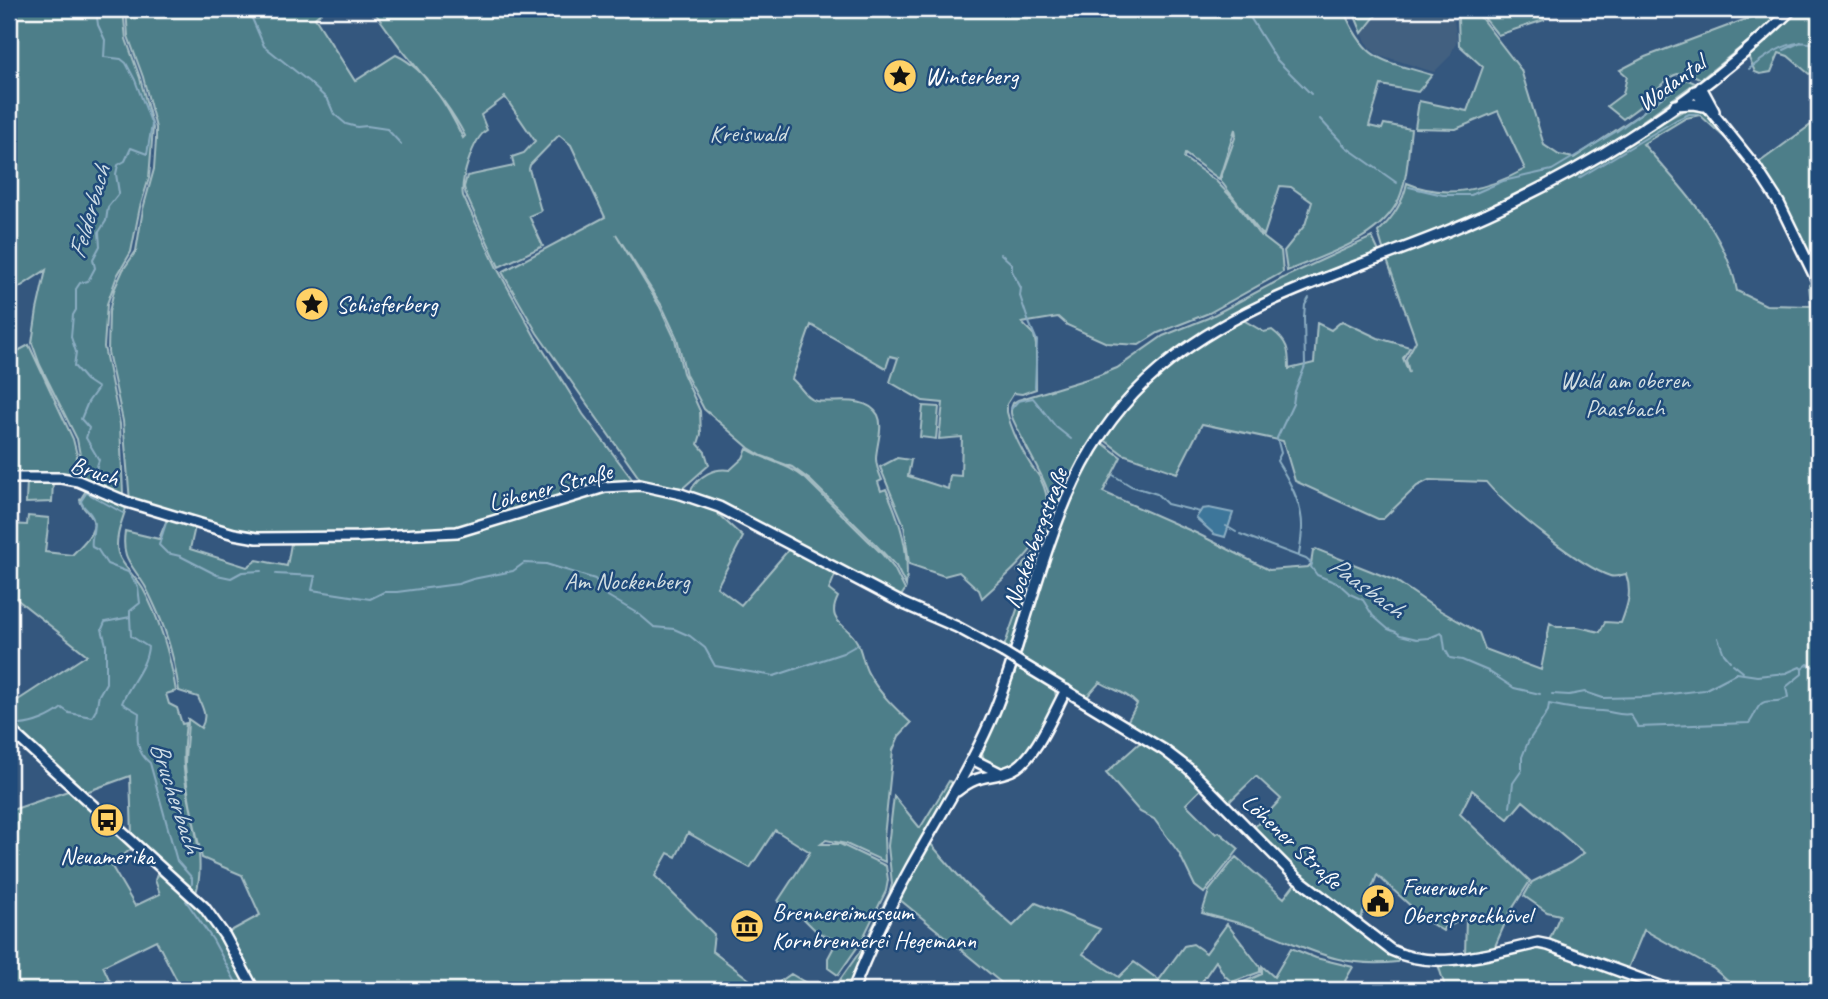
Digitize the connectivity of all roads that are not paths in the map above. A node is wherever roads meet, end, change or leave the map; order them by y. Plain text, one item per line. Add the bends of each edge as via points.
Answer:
1 (1792, 9) edge
2 (1698, 89) junction
3 (1674, 106) junction
4 (1704, 106) junction
5 (1716, 116) junction
6 (1563, 175) joint
7 (1819, 285) edge
8 (9, 478) edge
9 (127, 502) joint
10 (1066, 690) junction
11 (9, 729) edge
12 (971, 763) junction
13 (1000, 773) junction
14 (984, 776) junction
15 (953, 794) junction
16 (254, 990) edge
17 (853, 990) edge
18 (1671, 990) edge

1 - 2 street, Wodantal
2 - 3 street, Wodantal
2 - 4 street
2 - 5 street
3 - 4 street
3 - 6 street, Wodantal
4 - 5 street
5 - 7 street via 1779,204
6 - 12 street, Nockenbergstraße via 1469,222 1238,318 1194,343 1126,399 1082,466 1057,520 999,701
8 - 9 street, Bruch via 61,478
9 - 10 street, Löhener Straße, bridge via 257,538 358,537 457,531 605,487 640,485 719,507 957,627
10 - 13 street via 1025,762
10 - 18 street, Löhener Straße via 1189,769 1296,877 1406,958 1465,958 1538,943
11 - 16 street via 204,907
12 - 13 street
12 - 14 street
12 - 15 street, Nockenbergstraße
13 - 14 street
14 - 15 street
15 - 17 street, Nockenbergstraße via 894,899

